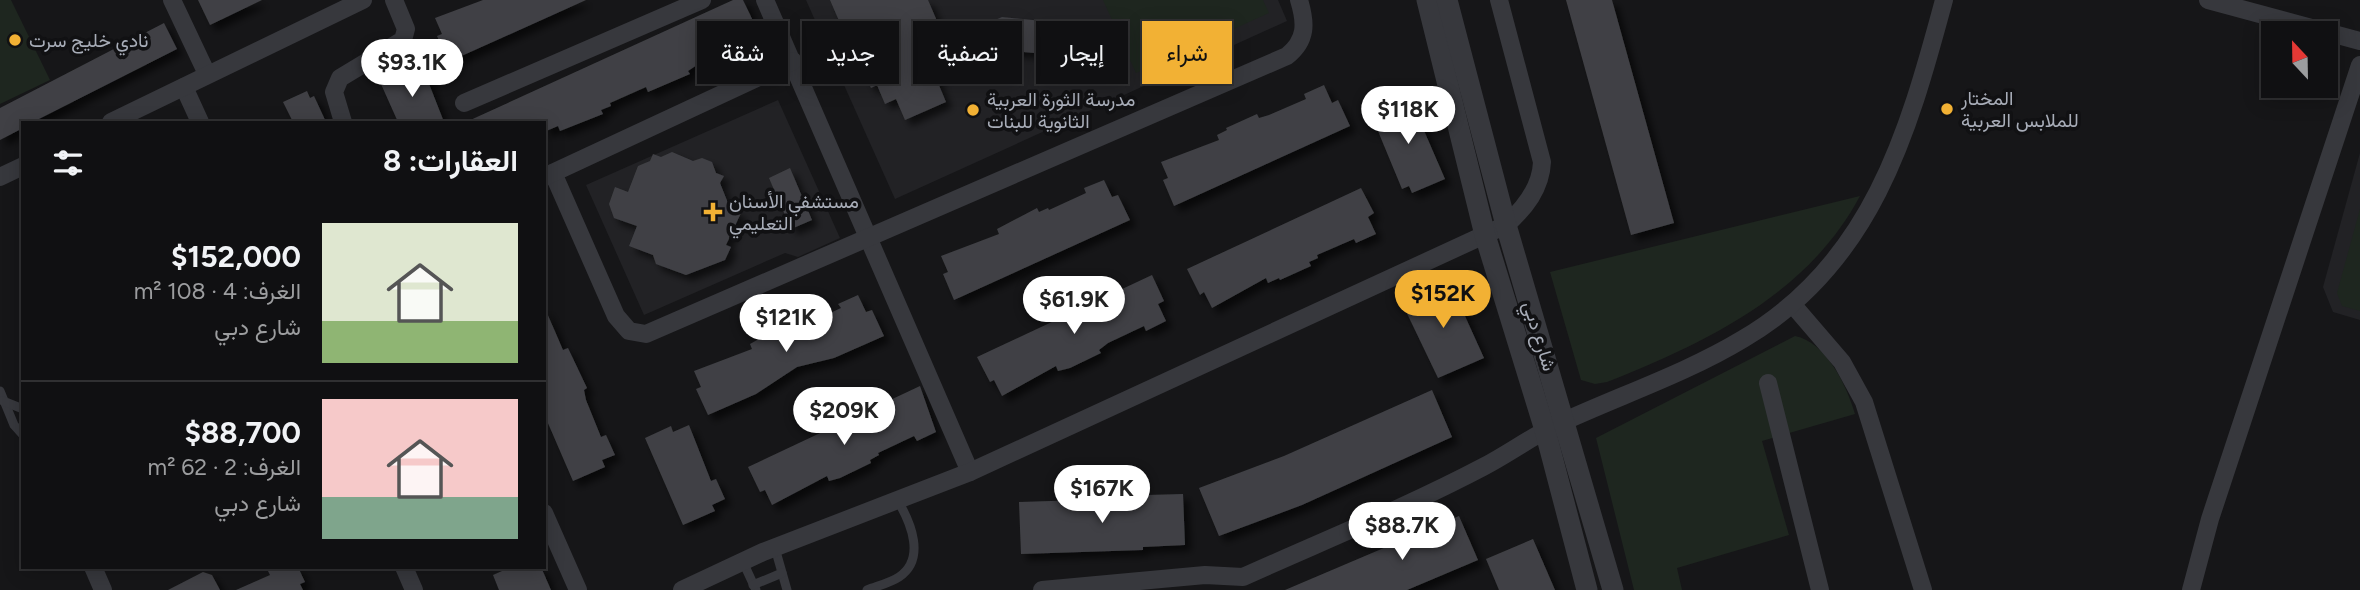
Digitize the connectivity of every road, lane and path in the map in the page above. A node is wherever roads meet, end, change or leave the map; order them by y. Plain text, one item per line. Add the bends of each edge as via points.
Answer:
1 (172, 0) edge
2 (363, 0) edge
3 (394, 0) edge
4 (702, 0) edge
5 (765, 0) edge
6 (1299, 0) edge
7 (1427, 0) edge
8 (1447, 0) edge
9 (1499, 0) edge
10 (1944, 0) edge
11 (2207, 0) edge
12 (2256, 6) edge
13 (2360, 41) edge
14 (793, 61) junction
15 (2360, 65) edge
16 (207, 74) junction
17 (184, 87) junction
18 (464, 103) dead end
19 (113, 121) edge
20 (200, 121) edge
21 (343, 121) edge
22 (21, 167) edge
23 (549, 175) edge
24 (0, 177) edge
25 (1506, 225) junction
26 (1485, 235) junction
27 (871, 239) junction
28 (1794, 305) junction
29 (1768, 383) dead end
30 (1, 396) edge
31 (21, 408) edge
32 (1566, 421) junction
33 (1545, 430) junction
34 (21, 431) edge
35 (970, 472) junction
36 (898, 501) junction
37 (546, 518) edge
38 (775, 548) junction
39 (743, 562) junction
40 (94, 569) edge
41 (405, 569) edge
42 (782, 573) junction
43 (755, 587) edge
44 (1145, 587) edge
45 (103, 590) edge
46 (414, 590) edge
47 (578, 590) edge
48 (682, 590) edge
49 (787, 590) edge
50 (867, 590) edge
51 (1042, 590) edge
52 (1587, 590) edge
53 (1612, 590) edge
54 (1820, 590) edge
55 (1923, 590) edge
56 (2191, 590) edge

1 - 16 street
2 - 16 street
3 - 21 street via 406,29 403,40 340,78 334,92
4 - 18 street
5 - 14 street
6 - 27 street via 1303,36 1287,56
7 - 26 street, شارع دبي
8 - 25 street, شارع دبي
9 - 25 street via 1542,162 1532,195
10 - 28 street via 1901,145 1882,187 1837,257
11 - 12 street
12 - 13 street
14 - 23 street
14 - 27 street
15 - 56 street via 2210,519
16 - 17 street
17 - 19 street
17 - 20 street
22 - 24 street
23 - 27 street via 616,316 629,331 646,334
25 - 26 street
25 - 32 street, شارع دبي
26 - 33 street, شارع دبي
26 - 35 street
27 - 35 street
28 - 32 street via 1716,354
28 - 55 street via 1842,362 1864,402
29 - 54 street
30 - 31 lane
30 - 34 lane
32 - 33 street
32 - 53 street, شارع دبي
33 - 44 street via 1483,467 1243,578 1205,575
33 - 52 street, شارع دبي
35 - 36 street
36 - 38 street
36 - 50 lane via 908,520 914,556 900,577
37 - 47 street
38 - 39 street
38 - 42 lane
39 - 43 lane
39 - 48 street
40 - 45 street
41 - 46 street
42 - 43 lane
42 - 49 lane
44 - 51 street

